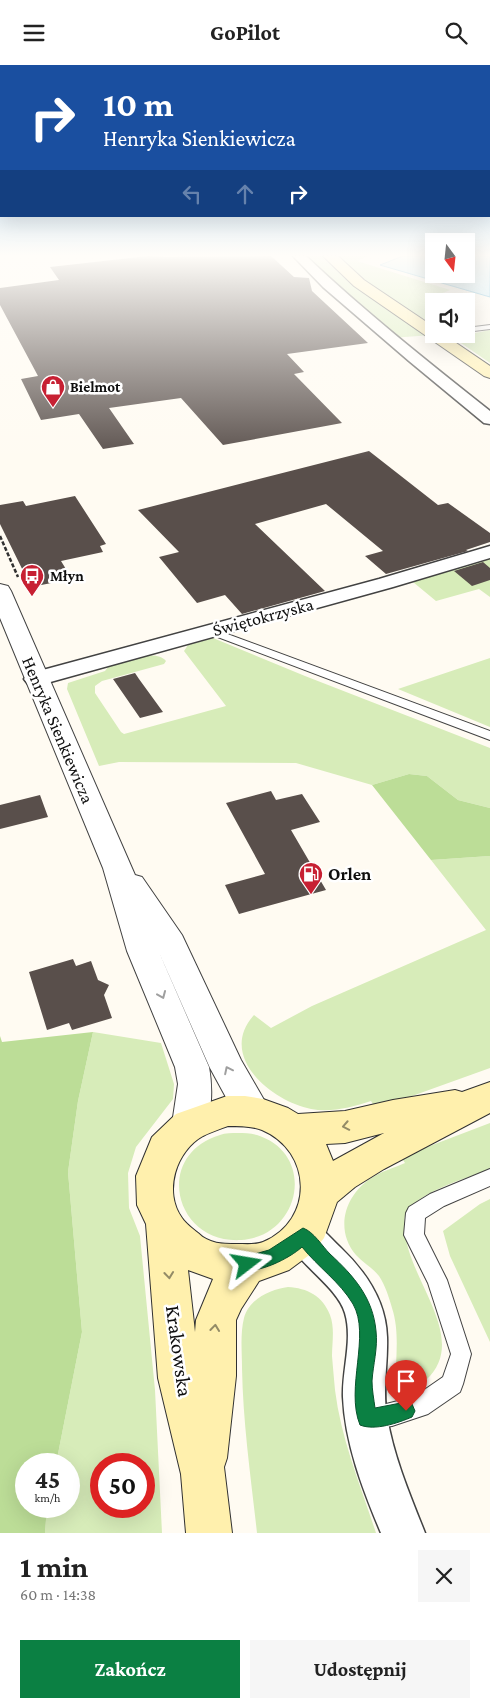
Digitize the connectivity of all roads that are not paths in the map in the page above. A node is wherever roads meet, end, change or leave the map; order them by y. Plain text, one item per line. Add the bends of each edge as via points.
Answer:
1 (375, 325) edge
2 (490, 327) edge
3 (475, 329) edge
4 (451, 343) edge
5 (490, 373) edge
6 (490, 419) edge
7 (490, 552) edge
8 (0, 591) edge
9 (211, 631) junction
10 (36, 679) junction
11 (490, 736) edge
12 (118, 868) junction
13 (482, 1100) edge
14 (253, 1112) junction
15 (190, 1124) junction
16 (294, 1130) junction
17 (490, 1177) edge
18 (321, 1192) junction
19 (164, 1227) junction
20 (303, 1235) junction
21 (247, 1264) junction
22 (367, 1419) junction
23 (203, 1475) junction
24 (209, 1533) edge
25 (403, 1533) edge

1 - 6 street
2 - 3 lane
4 - 5 main road
7 - 9 street, Świętokrzyska
8 - 10 street, Henryka Sienkiewicza
9 - 10 street, Świętokrzyska
9 - 11 lane
10 - 12 street, Henryka Sienkiewicza
14 -> 12 street, Henryka Sienkiewicza via 227,1068 171,943
12 -> 15 street, Henryka Sienkiewicza via 143,951 192,1067 195,1084
13 -> 16 main road via 345,1127
13 - 18 main road via 357,1164
14 - 15 main road via 227,1111
14 - 16 main road
15 - 19 main road via 162,1152 154,1176 154,1202
16 - 18 main road via 315,1158
17 - 22 lane via 437,1200 416,1213 414,1235 437,1280 461,1354 452,1384 420,1406
18 - 20 main road via 316,1215
19 - 21 main road via 185,1249 199,1256 231,1264
19 -> 23 main road, Krakowska via 179,1378
20 - 21 main road via 272,1257
20 - 22 street via 360,1299 368,1333 363,1384
23 -> 21 main road, Krakowska via 215,1376 216,1320 225,1297
22 - 25 street via 391,1505
23 - 24 main road, Krakowska

